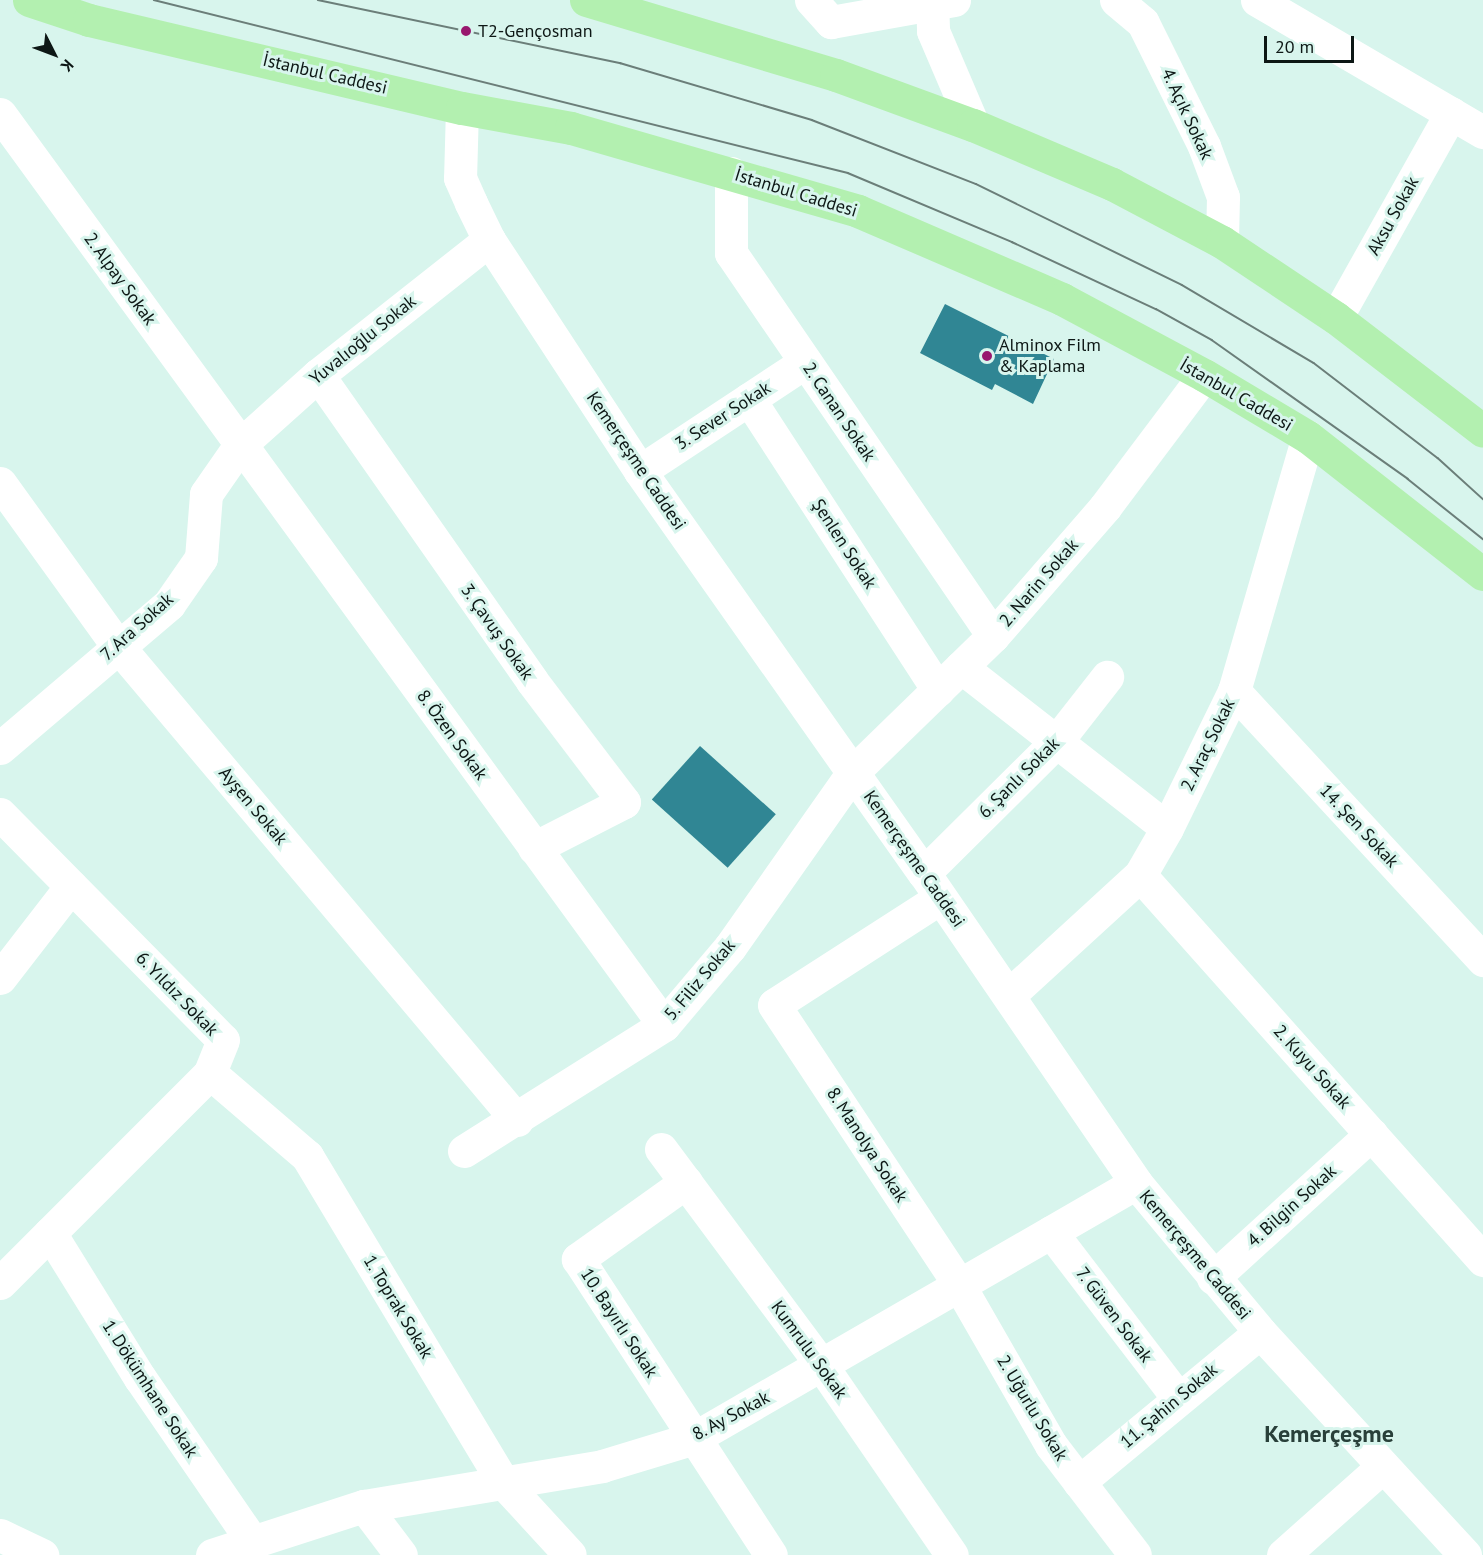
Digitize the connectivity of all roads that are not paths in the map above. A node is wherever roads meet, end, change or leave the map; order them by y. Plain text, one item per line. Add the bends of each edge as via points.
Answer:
1 (29, 0) edge
2 (586, 0) edge
3 (811, 0) edge
4 (1116, 0) edge
5 (1257, 0) edge
6 (939, 1) edge
7 (462, 108) junction
8 (1451, 113) junction
9 (0, 114) edge
10 (973, 125) junction
11 (1483, 132) edge
12 (731, 173) junction
13 (489, 240) junction
14 (1222, 242) junction
15 (1336, 318) junction
16 (806, 362) junction
17 (318, 375) junction
18 (1204, 375) junction
19 (749, 399) junction
20 (1483, 431) edge
21 (1308, 437) junction
22 (240, 445) junction
23 (640, 471) junction
24 (0, 483) edge
25 (1483, 574) edge
26 (993, 636) junction
27 (117, 645) junction
28 (1107, 677) dead end
29 (950, 679) junction
30 (1234, 691) junction
31 (1056, 742) junction
32 (0, 748) edge
33 (853, 772) junction
34 (0, 814) edge
35 (1167, 828) junction
36 (534, 848) junction
37 (1140, 875) junction
38 (71, 886) junction
39 (932, 886) junction
40 (1483, 960) edge
41 (0, 978) edge
42 (1009, 995) junction
43 (774, 1005) joint
44 (664, 1025) junction
45 (210, 1073) junction
46 (517, 1120) junction
47 (1371, 1134) junction
48 (661, 1149) dead end
49 (464, 1151) dead end
50 (686, 1182) junction
51 (1136, 1184) junction
52 (1051, 1232) junction
53 (50, 1233) junction
54 (1483, 1260) edge
55 (1213, 1278) junction
56 (0, 1283) edge
57 (959, 1285) junction
58 (1260, 1332) junction
59 (822, 1366) junction
60 (1178, 1398) junction
61 (694, 1438) junction
62 (1382, 1467) junction
63 (502, 1481) junction
64 (1079, 1482) junction
65 (364, 1506) junction
66 (254, 1544) junction
67 (212, 1555) edge
68 (401, 1555) edge
69 (570, 1555) edge
70 (771, 1555) edge
71 (952, 1555) edge
72 (1135, 1555) edge
73 (1283, 1555) edge
74 (1465, 1555) edge

1 - 7 highway, İstanbul Caddesi via 89,20
2 - 10 highway via 836,75
3 - 6 street via 831,22
4 - 14 street, 4. Açık Sokak via 1143,23 1204,146 1223,197
5 - 8 street
6 - 10 street via 933,31
7 - 12 highway, İstanbul Caddesi via 571,128
7 - 13 street, Kemerçeşme Caddesi via 460,178
8 - 11 street
8 - 15 street, Aksu Sokak
9 - 22 street, 2. Alpay Sokak
10 - 14 highway via 1112,184
12 - 16 street, 2. Canan Sokak via 731,253
12 - 18 highway, İstanbul Caddesi via 879,220 1062,299
13 - 17 street, Yuvalıoğlu Sokak
13 - 23 street, Kemerçeşme Caddesi
14 - 15 highway
15 - 20 highway
16 - 19 street, 3. Sever Sokak
16 - 26 street, 2. Canan Sokak
17 - 22 street, Yuvalıoğlu Sokak
17 - 36 street, 3. Çavuş Sokak via 532,681 624,802
18 - 21 highway, İstanbul Caddesi
18 - 26 street, 2. Narin Sokak via 1105,507
19 - 23 street, 3. Sever Sokak
19 - 29 street, Şenlen Sokak
21 - 25 highway, İstanbul Caddesi
21 - 30 street, 2. Araç Sokak
22 - 27 street, 7. Ara Sokak via 206,494 201,558 169,604
22 - 36 street, 8. Özen Sokak
23 - 33 street, Kemerçeşme Caddesi
24 - 27 street, Ayşen Sokak
26 - 29 street, 2. Narin Sokak
27 - 32 street, 7. Ara Sokak
27 - 46 street, Ayşen Sokak
28 - 31 street, 6. Şanlı Sokak
29 - 31 street, Şenlen Sokak
29 - 33 street, 2. Narin Sokak
30 - 35 street, 2. Araç Sokak
30 - 40 street, 14. Şen Sokak
31 - 35 street, Şenlen Sokak
31 - 39 street, 6. Şanlı Sokak
33 - 39 street, Kemerçeşme Caddesi
33 - 44 street, 5. Filiz Sokak via 730,947
34 - 38 street, 6. Yıldız Sokak
35 - 37 street, 2. Araç Sokak
36 - 44 street, 8. Özen Sokak
37 - 42 street, 2. Araç Sokak
37 - 47 street, 2. Kuyu Sokak
38 - 41 street
38 - 45 street, 6. Yıldız Sokak via 223,1040
39 - 42 street, Kemerçeşme Caddesi
39 - 43 street, 6. Şanlı Sokak
42 - 51 street, Kemerçeşme Caddesi
43 - 57 street, 8. Manolya Sokak
44 - 46 street, 5. Filiz Sokak
45 - 53 street, 6. Yıldız Sokak
45 - 63 street, 1. Toprak Sokak via 307,1156
46 - 49 street, 5. Filiz Sokak
47 - 54 street, 2. Kuyu Sokak
47 - 55 street, 4. Bilgin Sokak
48 - 50 street, Kumrulu Sokak
50 - 59 street, Kumrulu Sokak
50 - 61 street, 10. Bayırlı Sokak via 578,1259
51 - 52 street, 8. Ay Sokak
51 - 55 street, Kemerçeşme Caddesi
52 - 57 street, 8. Ay Sokak
52 - 60 street, 7. Güven Sokak
53 - 56 street, 6. Yıldız Sokak
53 - 66 street, 1. Dökümhane Sokak via 140,1378
55 - 58 street, Kemerçeşme Caddesi
57 - 59 street, 8. Ay Sokak
57 - 64 street, 2. Uğurlu Sokak via 1051,1445
58 - 60 street, 11. Şahin Sokak
58 - 62 street, Kemerçeşme Caddesi
59 - 61 street, 8. Ay Sokak
59 - 71 street, Kumrulu Sokak
60 - 64 street, 11. Şahin Sokak
61 - 63 street, 8. Ay Sokak via 602,1466
61 - 70 street
62 - 73 street
62 - 74 street, Kemerçeşme Caddesi
63 - 65 street, 8. Ay Sokak
63 - 69 street, 1. Toprak Sokak
64 - 72 street, 2. Uğurlu Sokak
65 - 66 street, 8. Ay Sokak
65 - 68 street
66 - 67 street, 8. Ay Sokak

